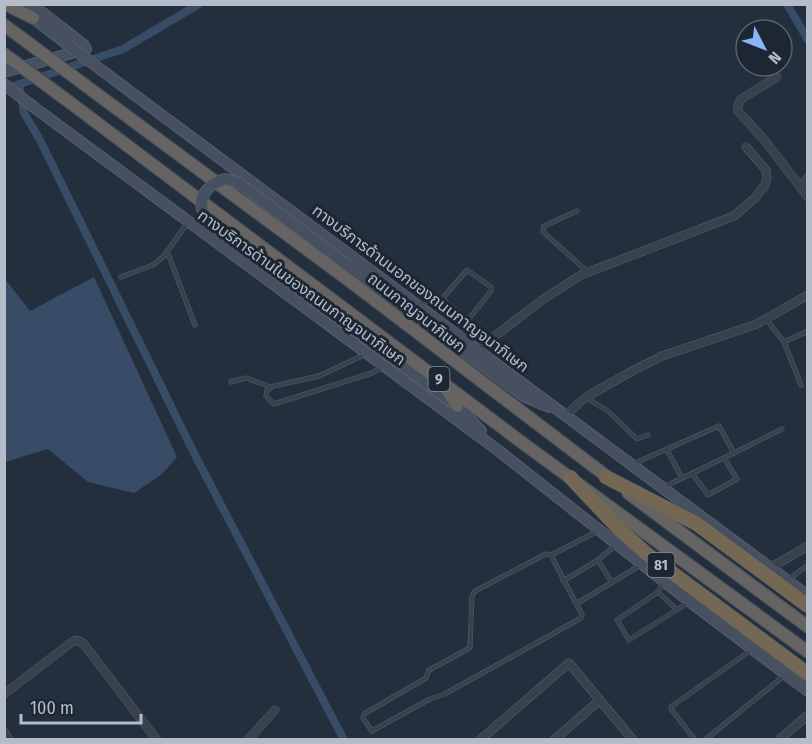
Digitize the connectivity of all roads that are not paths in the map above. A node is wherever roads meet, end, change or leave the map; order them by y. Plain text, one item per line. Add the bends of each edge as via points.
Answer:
1 (5, 4) edge
2 (16, 4) edge
3 (31, 4) edge
4 (33, 18) junction
5 (4, 25) edge
6 (4, 54) edge
7 (4, 72) edge
8 (775, 78) edge
9 (4, 84) edge
10 (746, 147) dead end
11 (807, 178) edge
12 (800, 186) junction
13 (807, 197) edge
14 (577, 211) dead end
15 (189, 222) junction
16 (167, 251) junction
17 (588, 272) junction
18 (122, 277) dead end
19 (807, 295) edge
20 (442, 298) junction
21 (416, 304) junction
22 (766, 318) junction
23 (468, 320) junction
24 (195, 325) dead end
25 (807, 331) edge
26 (462, 338) junction
27 (784, 342) junction
28 (478, 349) junction
29 (366, 353) junction
30 (384, 366) junction
31 (441, 380) junction
32 (231, 382) dead end
33 (801, 385) dead end
34 (271, 387) junction
35 (586, 397) junction
36 (457, 406) junction
37 (565, 413) junction
38 (782, 429) dead end
39 (648, 435) dead end
40 (667, 450) junction
41 (499, 451) junction
42 (734, 453) junction
43 (724, 458) junction
44 (633, 464) junction
45 (692, 473) junction
46 (570, 477) junction
47 (606, 477) junction
48 (682, 478) junction
49 (663, 487) junction
50 (599, 530) junction
51 (617, 545) junction
52 (807, 546) edge
53 (551, 555) junction
54 (598, 560) junction
55 (642, 564) junction
56 (807, 566) edge
57 (770, 568) junction
58 (787, 580) junction
59 (563, 581) junction
60 (664, 581) junction
61 (612, 583) junction
62 (658, 592) junction
63 (807, 596) edge
64 (689, 601) junction
65 (576, 604) junction
66 (807, 606) edge
67 (676, 609) junction
68 (807, 627) edge
69 (758, 645) junction
70 (807, 652) edge
71 (786, 674) junction
72 (807, 674) edge
73 (807, 691) edge
74 (4, 694) edge
75 (600, 700) junction
76 (275, 710) dead end
77 (807, 715) edge
78 (4, 732) edge
79 (485, 738) edge
80 (632, 739) edge
81 (9, 740) edge
82 (157, 740) edge
83 (248, 740) edge
84 (554, 740) edge
85 (695, 740) edge
86 (705, 740) edge
87 (779, 740) edge

1 - 4 highway
2 - 4 main road, ทางบริการด้านนอกของถนนกาญจนาภิเษก
3 - 7 main road via 86,49
4 - 21 main road, ทางบริการด้านนอกของถนนกาญจนาภิเษก, bridge
5 - 47 highway, ถนนกาญจนาภิเษก / 9, bridge
6 - 31 highway, 9, bridge
8 - 12 street via 741,99 738,111
9 - 15 main road, ทางบริการด้านในของถนนกาญจนาภิเษก
10 - 17 street via 766,170 767,178 756,197 734,216
11 - 12 street
12 - 13 street
14 - 17 lane via 543,226 543,232
15 - 16 lane
15 - 29 main road, ทางบริการด้านในของถนนกาญจนาภิเษก
16 - 18 lane via 153,265
16 - 24 lane
17 - 28 street via 542,300
19 - 22 street
20 - 21 lane
20 - 23 lane
20 - 23 lane via 467,270 491,287
21 - 26 main road, ทางบริการด้านนอกของถนนกาญจนาภิเษก
22 - 27 lane
22 - 35 street via 739,332 662,356
23 - 26 lane
25 - 27 lane
26 - 28 main road, ทางบริการด้านนอกของถนนกาญจนาภิเษก
27 - 33 lane
28 - 37 main road, ทางบริการด้านนอกของถนนกาญจนาภิเษก
29 - 30 main road, ทางบริการด้านในของถนนกาญจนาภิเษก
29 - 34 lane via 320,376
30 - 34 lane via 273,404 266,396
30 - 41 main road, ทางบริการด้านในของถนนกาญจนาภิเษก
31 - 36 highway
31 - 46 highway, 9
32 - 34 lane via 246,378
35 - 37 street
35 - 39 lane via 609,412 637,440
36 - 37 main road, bridge via 209,221 201,205 207,188 225,179 238,183 525,397
36 - 41 main road
37 - 44 main road, ทางบริการด้านนอกของถนนกาญจนาภิเษก
38 - 42 lane
40 - 42 lane via 718,426
40 - 44 lane
40 - 48 lane
41 - 50 main road, ทางบริการด้านในของถนนกาญจนาภิเษก
42 - 43 lane
43 - 45 lane
43 - 45 lane via 737,479 708,495
44 - 49 main road, ทางบริการด้านนอกของถนนกาญจนาภิเษก
45 - 48 lane
46 - 69 highway, 81 via 632,541
46 - 70 highway, 9
47 - 66 highway via 697,524
47 - 68 highway, ถนนกาญจนาภิเษก / 9
48 - 49 lane
49 - 57 main road, ทางบริการด้านนอกของถนนกาญจนาภิเษก
50 - 51 main road, ทางบริการด้านในของถนนกาญจนาภิเษก
50 - 53 lane
51 - 54 lane
51 - 55 main road, ทางบริการด้านในของถนนกาญจนาภิเษก
52 - 57 street
53 - 59 lane
53 - 65 lane via 546,554 475,591 470,647 429,670 426,678 363,718 372,731 445,694 581,618
54 - 59 lane
54 - 61 lane
55 - 60 main road, ทางบริการด้านในของถนนกาญจนาภิเษก
55 - 61 lane
56 - 58 lane
57 - 58 main road, ทางบริการด้านนอกของถนนกาญจนาภิเษก
58 - 63 main road, ทางบริการด้านนอกของถนนกาญจนาภิเษก
59 - 65 lane
60 - 62 lane
60 - 64 main road, ทางบริการด้านในของถนนกาญจนาภิเษก
61 - 65 lane
62 - 67 lane
62 - 67 lane via 617,620 629,640
64 - 67 lane
64 - 69 main road, ทางบริการด้านในของถนนกาญจนาภิเษก
69 - 71 main road, ทางบริการด้านในของถนนกาญจนาภิเษก
69 - 72 highway, 81
69 - 85 lane via 672,706 675,717
71 - 73 main road, ทางบริการด้านในของถนนกาญจนาภิเษก
71 - 86 lane
74 - 82 street via 72,642 80,641
75 - 79 street via 569,663
75 - 80 street
75 - 84 street
76 - 83 street
77 - 87 street
78 - 81 street

